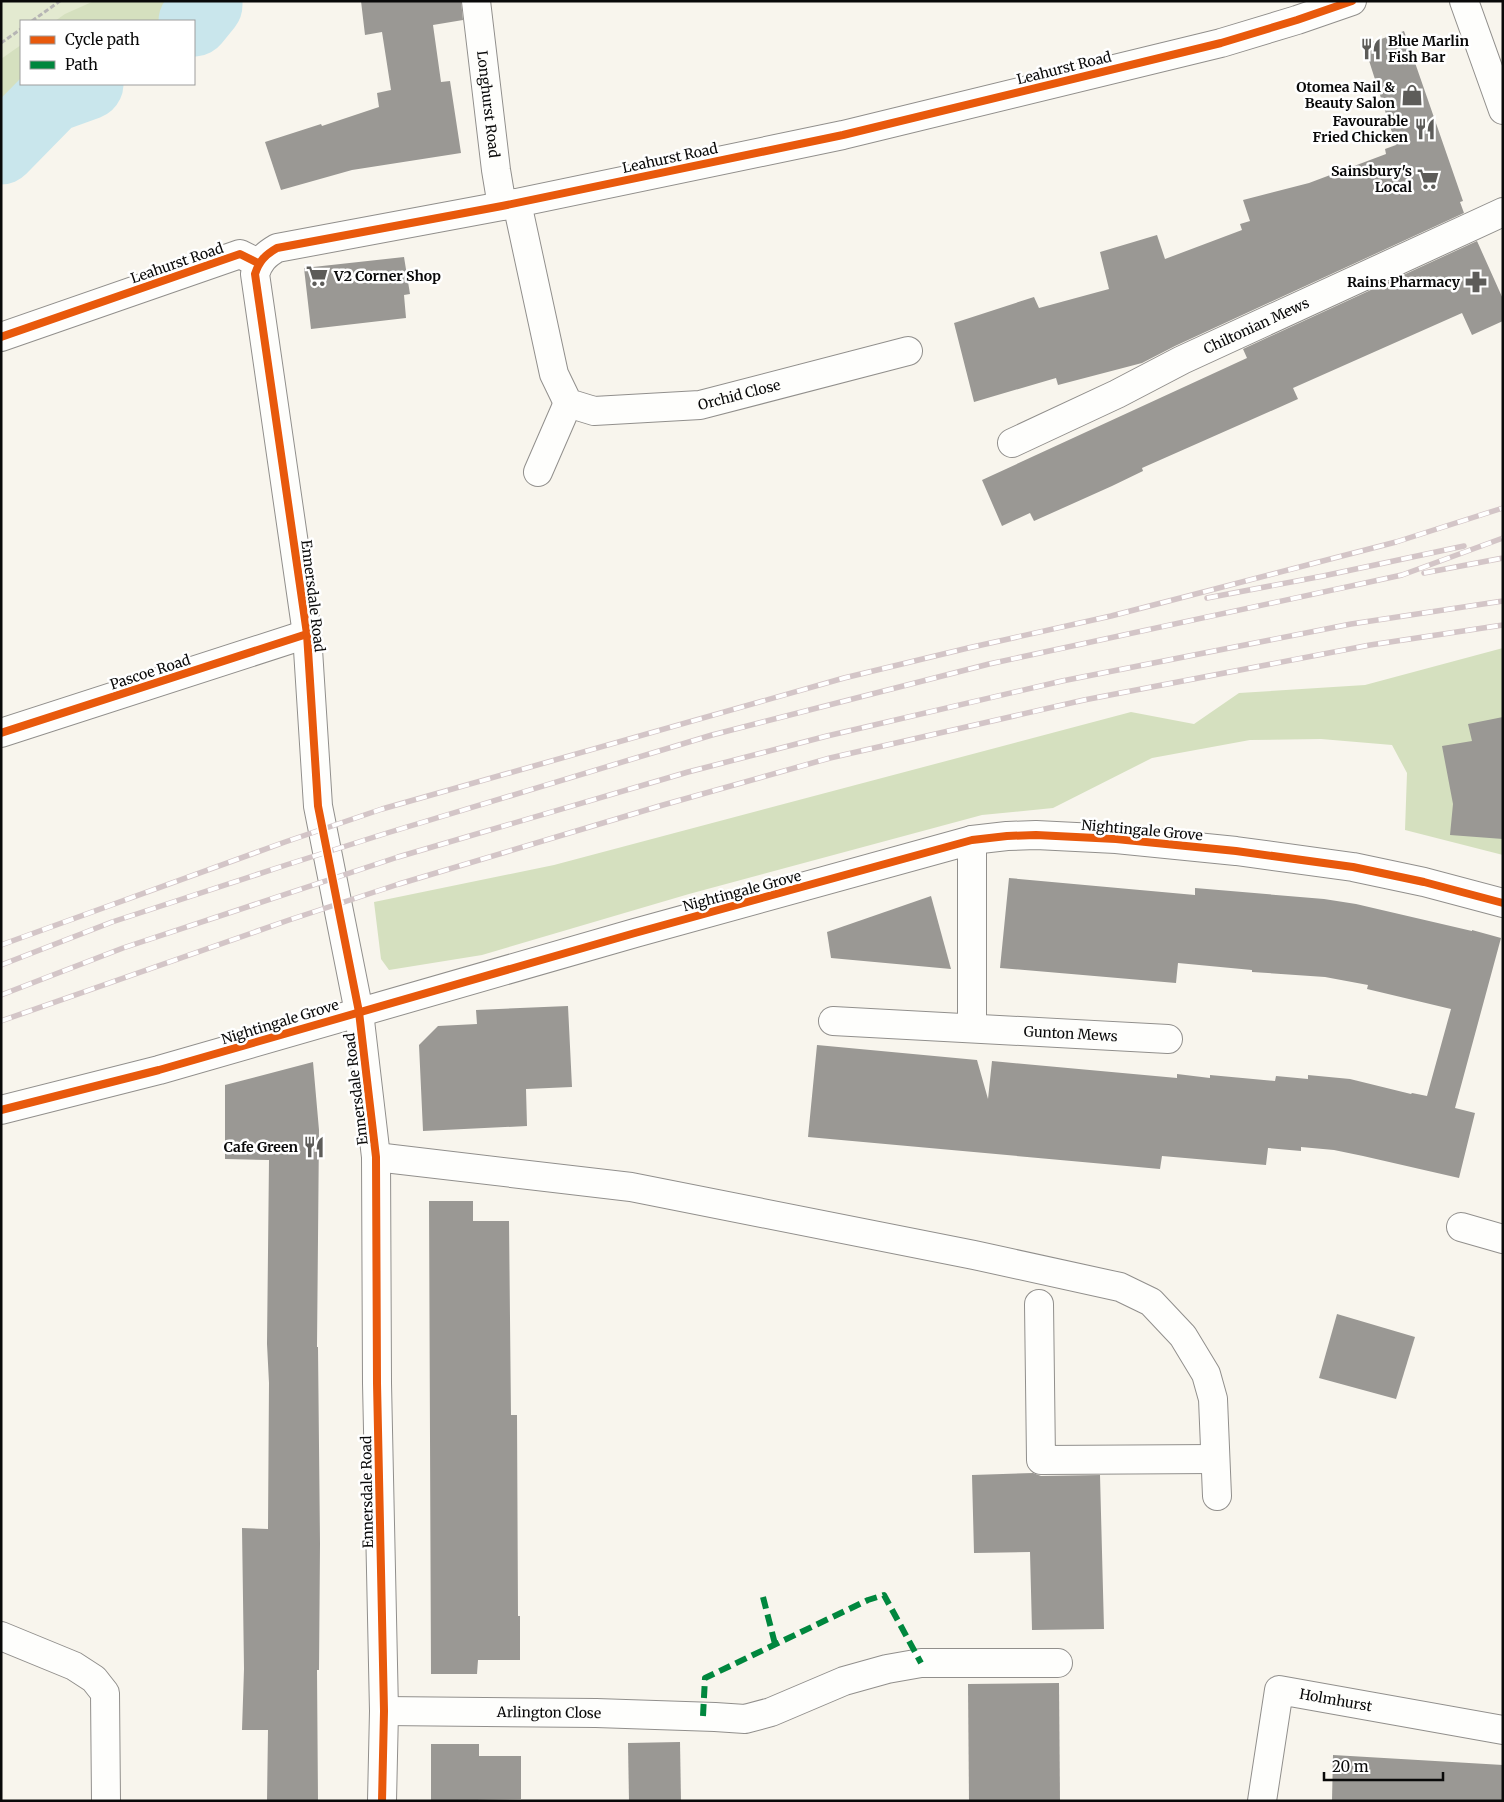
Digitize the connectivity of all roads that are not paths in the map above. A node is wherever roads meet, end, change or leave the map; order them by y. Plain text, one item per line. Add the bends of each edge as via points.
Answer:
1 (476, 1) edge
2 (1352, 1) edge
3 (1464, 1) edge
4 (1503, 110) edge
5 (509, 205) junction
6 (1503, 212) edge
7 (258, 263) junction
8 (1, 337) edge
9 (908, 351) dead end
10 (568, 403) junction
11 (1012, 443) dead end
12 (538, 472) dead end
13 (307, 634) junction
14 (1, 733) edge
15 (972, 840) junction
16 (1503, 903) edge
17 (359, 1012) junction
18 (833, 1021) dead end
19 (972, 1028) junction
20 (1168, 1039) dead end
21 (1, 1110) edge
22 (376, 1158) junction
23 (1461, 1227) dead end
24 (1503, 1239) edge
25 (1039, 1304) dead end
26 (1216, 1460) junction
27 (1217, 1496) dead end
28 (1, 1636) edge
29 (1058, 1663) dead end
30 (384, 1711) junction
31 (1503, 1730) edge
32 (106, 1801) edge
33 (382, 1801) edge
34 (1262, 1801) edge

1 - 5 street, Longhurst Road via 496,170
2 - 5 street, Leahurst Road via 1221,43 852,133
3 - 4 street
5 - 7 street, Leahurst Road via 277,248
5 - 10 street via 554,374
6 - 11 street, Chiltonian Mews via 1182,360
7 - 8 street, Leahurst Road via 240,254
7 - 13 street, Ennersdale Road via 254,274
9 - 10 street, Orchid Close via 700,406 594,411
10 - 12 street
13 - 14 street, Pascoe Road
13 - 17 street, Ennersdale Road via 318,806
15 - 16 street, Nightingale Grove via 1036,835 1236,851 1353,866
15 - 17 street, Nightingale Grove
15 - 19 street
17 - 21 street, Nightingale Grove via 159,1070
17 - 22 street, Ennersdale Road
18 - 19 street, Gunton Mews
19 - 20 street, Gunton Mews
22 - 26 street via 631,1187 964,1253 1120,1288 1152,1302 1183,1336 1206,1374 1214,1399
22 - 30 street, Ennersdale Road
23 - 24 street
25 - 26 street via 1041,1460
26 - 27 street
28 - 32 street via 74,1666 94,1679 105,1694
29 - 30 street, Arlington Close via 921,1663 887,1669 844,1681 771,1712 745,1719 596,1713
30 - 33 street, Ennersdale Road
31 - 34 street, Holmhurst via 1279,1690

